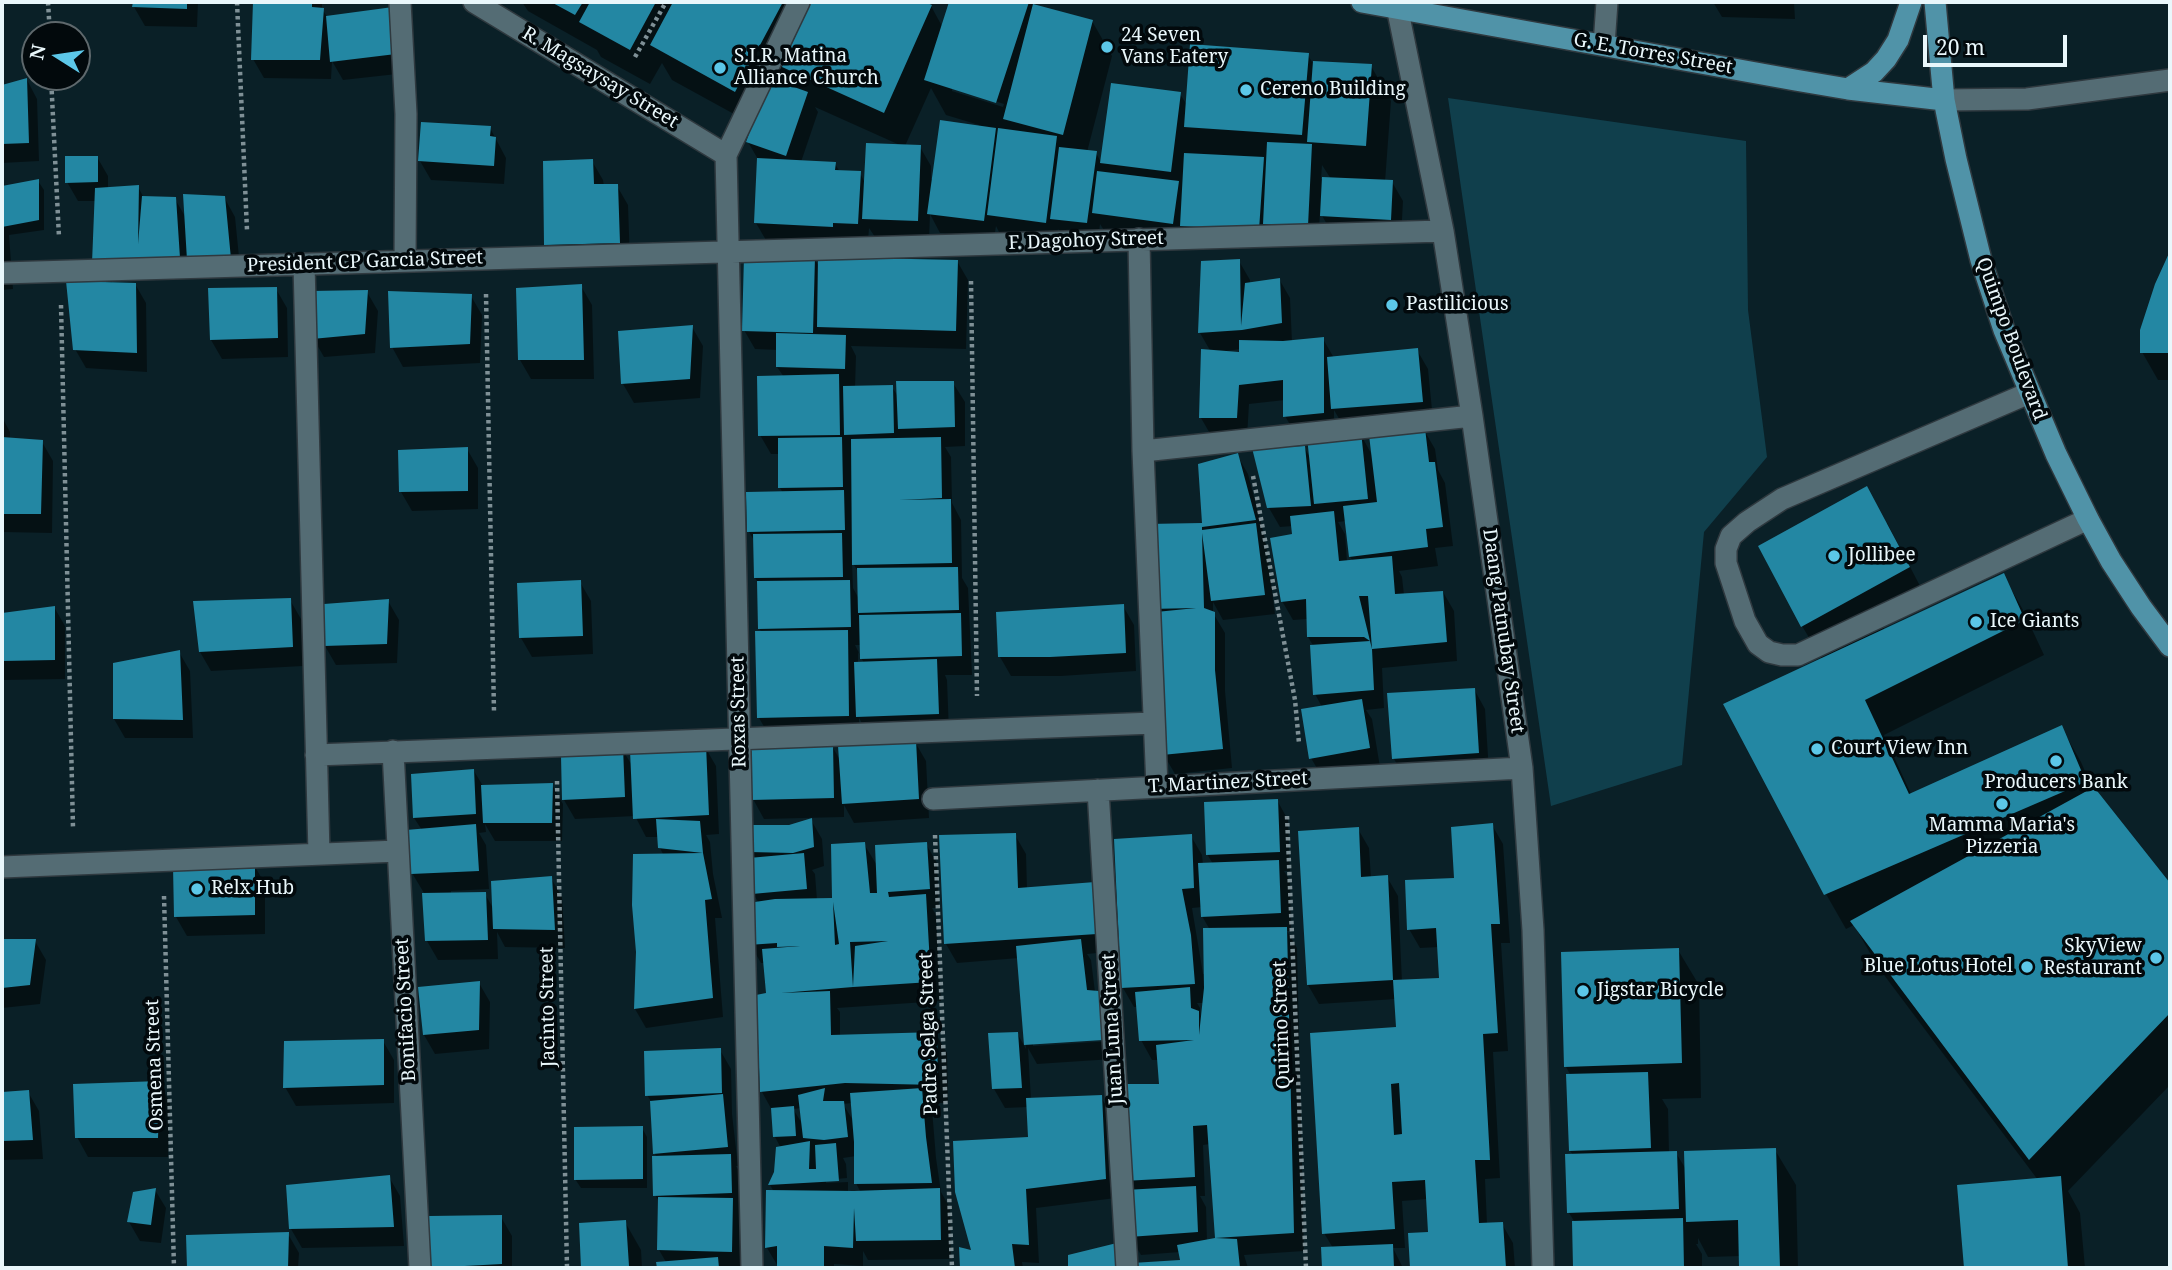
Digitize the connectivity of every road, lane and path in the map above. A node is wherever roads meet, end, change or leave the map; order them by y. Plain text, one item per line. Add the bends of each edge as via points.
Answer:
1 (48, 2) edge
2 (237, 2) edge
3 (400, 2) edge
4 (474, 2) edge
5 (666, 2) edge
6 (799, 2) edge
7 (1362, 2) edge
8 (1606, 2) edge
9 (1911, 2) edge
10 (1935, 2) edge
11 (1397, 5) edge
12 (49, 21) edge
13 (1604, 45) junction
14 (2170, 80) edge
15 (617, 89) junction
16 (1848, 89) junction
17 (52, 91) edge
18 (1944, 100) junction
19 (726, 155) junction
20 (1443, 231) junction
21 (1139, 239) junction
22 (970, 245) junction
23 (729, 251) junction
24 (485, 259) junction
25 (405, 261) junction
26 (304, 264) junction
27 (248, 266) junction
28 (60, 271) junction
29 (2, 273) edge
30 (2029, 393) junction
31 (1472, 416) junction
32 (1245, 441) junction
33 (1143, 451) junction
34 (2088, 519) junction
35 (2170, 646) edge
36 (1154, 723) junction
37 (977, 730) junction
38 (740, 739) junction
39 (556, 745) junction
40 (494, 748) junction
41 (393, 751) junction
42 (316, 755) junction
43 (1522, 768) junction
44 (1295, 779) junction
45 (1157, 787) junction
46 (1098, 790) junction
47 (933, 799) joint
48 (398, 851) junction
49 (319, 854) junction
50 (163, 860) junction
51 (74, 863) junction
52 (2, 867) edge
53 (174, 1268) edge
54 (419, 1268) edge
55 (567, 1268) edge
56 (752, 1268) edge
57 (952, 1268) edge
58 (1127, 1268) edge
59 (1306, 1268) edge
60 (1543, 1268) edge

1 - 12 path
2 - 27 path
3 - 25 street via 406,114
4 - 15 street, R. Magsaysay Street
5 - 15 path
6 - 19 street
7 - 11 main road, G. E. Torres Street
8 - 13 street
9 - 16 main road via 1894,49 1874,72
10 - 18 main road, Quimpo Boulevard
11 - 13 main road, G. E. Torres Street
11 - 20 street, Daang Patnubay Street
13 - 16 main road, G. E. Torres Street
14 - 18 street via 2027,99
15 - 19 street, R. Magsaysay Street
16 - 18 main road, G. E. Torres Street
17 - 28 path
18 - 30 main road, Quimpo Boulevard via 1981,260
19 - 23 street, Roxas Street
20 - 21 street, F. Dagohoy Street
20 - 31 street, Daang Patnubay Street
21 - 22 street, F. Dagohoy Street
21 - 33 street
22 - 23 street, F. Dagohoy Street
22 - 37 path
23 - 24 street, President CP Garcia Street
23 - 38 street, Roxas Street
24 - 25 street, President CP Garcia Street
24 - 40 path
25 - 26 street, President CP Garcia Street
26 - 27 street, President CP Garcia Street
26 - 42 street
27 - 28 street, President CP Garcia Street
28 - 29 street, President CP Garcia Street
28 - 51 path
30 - 34 main road, Quimpo Boulevard
30 - 34 street via 1782,499 1747,522 1731,536 1726,549 1726,563 1745,621 1758,644 1769,652 1798,654
31 - 32 street
31 - 43 street, Daang Patnubay Street
32 - 33 street
32 - 44 path, Quirino Street via 1295,700
33 - 36 street
34 - 35 main road, Quimpo Boulevard
36 - 37 street
36 - 45 street
37 - 38 street
38 - 39 street
38 - 56 street, Roxas Street
39 - 40 street
39 - 55 path, Jacinto Street
40 - 41 street
41 - 42 street
41 - 48 street, Bonifacio Street
42 - 49 street
43 - 44 street, T. Martinez Street
43 - 60 street, Daang Patnubay Street via 1533,930
44 - 45 street, T. Martinez Street
44 - 59 path, Quirino Street
45 - 46 street, T. Martinez Street
46 - 47 street, T. Martinez Street
46 - 58 street, Juan Luna Street
47 - 57 path, Padre Selga Street
48 - 49 street
48 - 54 street, Bonifacio Street
49 - 50 street
50 - 51 street
50 - 53 path, Osmena Street
51 - 52 street

